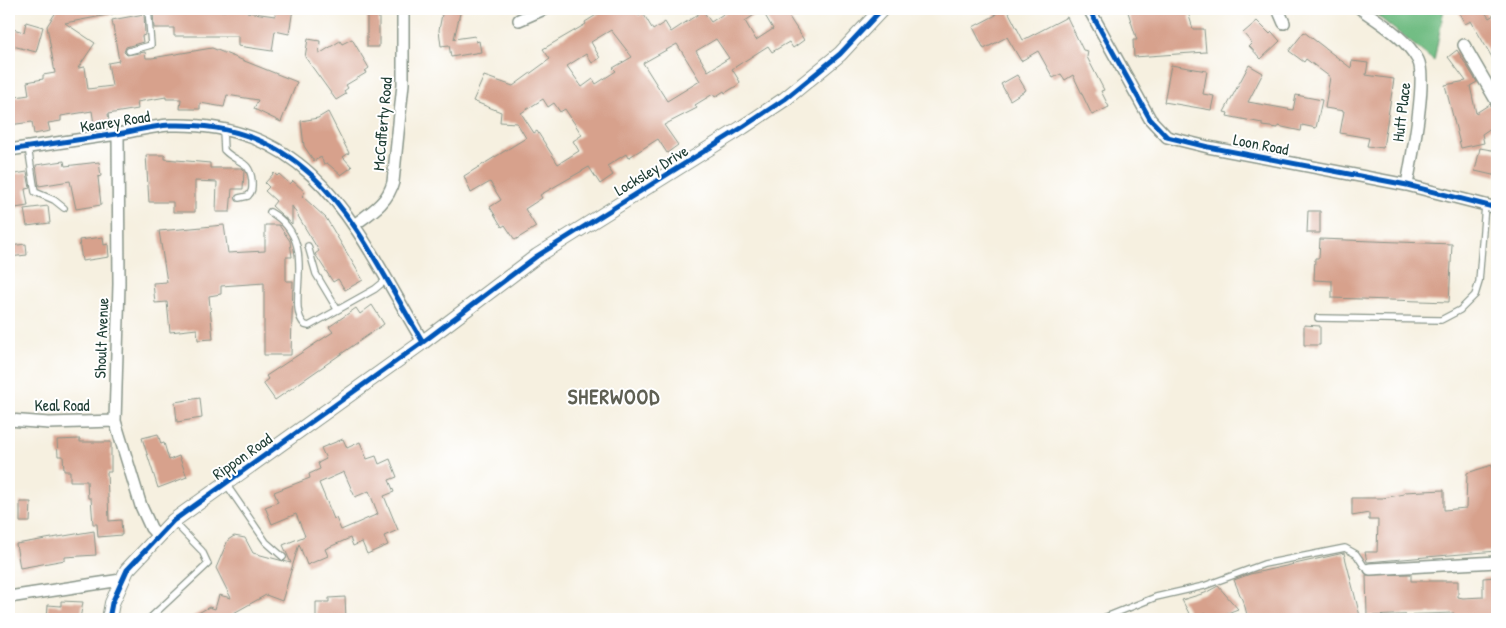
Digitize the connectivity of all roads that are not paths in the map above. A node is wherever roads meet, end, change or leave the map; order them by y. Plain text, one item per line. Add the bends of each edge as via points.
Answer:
1 (148, 9) edge
2 (403, 9) edge
3 (544, 9) edge
4 (882, 9) edge
5 (1089, 9) edge
6 (1278, 9) edge
7 (1361, 9) edge
8 (519, 20) dead end
9 (1284, 23) dead end
10 (1464, 46) dead end
11 (129, 50) dead end
12 (1497, 102) edge
13 (223, 130) junction
14 (118, 134) junction
15 (28, 147) junction
16 (9, 150) edge
17 (1407, 185) junction
18 (239, 198) dead end
19 (1485, 205) junction
20 (64, 208) dead end
21 (1497, 208) edge
22 (270, 212) dead end
23 (354, 225) junction
24 (308, 246) dead end
25 (386, 280) junction
26 (337, 309) junction
27 (1318, 318) dead end
28 (423, 342) junction
29 (9, 420) edge
30 (115, 421) junction
31 (225, 483) junction
32 (173, 521) junction
33 (158, 536) junction
34 (283, 556) dead end
35 (1497, 562) edge
36 (1370, 569) joint
37 (121, 580) junction
38 (9, 597) edge
39 (109, 619) edge
40 (149, 619) edge
41 (1101, 619) edge

1 - 11 lane via 151,45
2 - 23 street, McCafferty Road via 404,84 394,182 389,196
3 - 8 street
4 - 28 street, Locksley Drive via 840,54 784,99 537,256
5 - 17 street, Loon Road via 1150,119 1167,137
6 - 9 street
7 - 17 street, Hutt Place via 1410,48 1421,67 1419,106
10 - 12 street
13 - 14 street, Kearey Road via 169,125
13 - 18 lane via 224,150 251,171 252,192
13 - 23 street, Kearey Road via 256,139 293,158 324,186
14 - 15 street, Kearey Road
14 - 30 street, Shoult Avenue via 119,284
15 - 16 street, Kearey Road
15 - 20 lane via 35,192
17 - 19 street, Loon Road
19 - 21 street, Loon Road
19 - 27 lane via 1479,282 1475,296 1460,310 1441,320
22 - 26 lane via 290,226 298,250 302,322 308,326
23 - 25 street, Kearey Road
24 - 26 lane via 316,274
25 - 26 lane
25 - 28 street, Kearey Road
28 - 31 street, Rippon Road
29 - 30 street, Keal Road via 49,423
30 - 33 street, Shoult Avenue via 141,506
31 - 32 street, Rippon Road
31 - 34 lane via 266,542
32 - 33 street, Rippon Road
32 - 40 lane via 202,551 208,564
33 - 37 street, Rippon Road
35 - 36 street
36 - 41 lane via 1345,548 1264,564 1204,586 1156,597
37 - 38 street
37 - 39 street, Rippon Road

